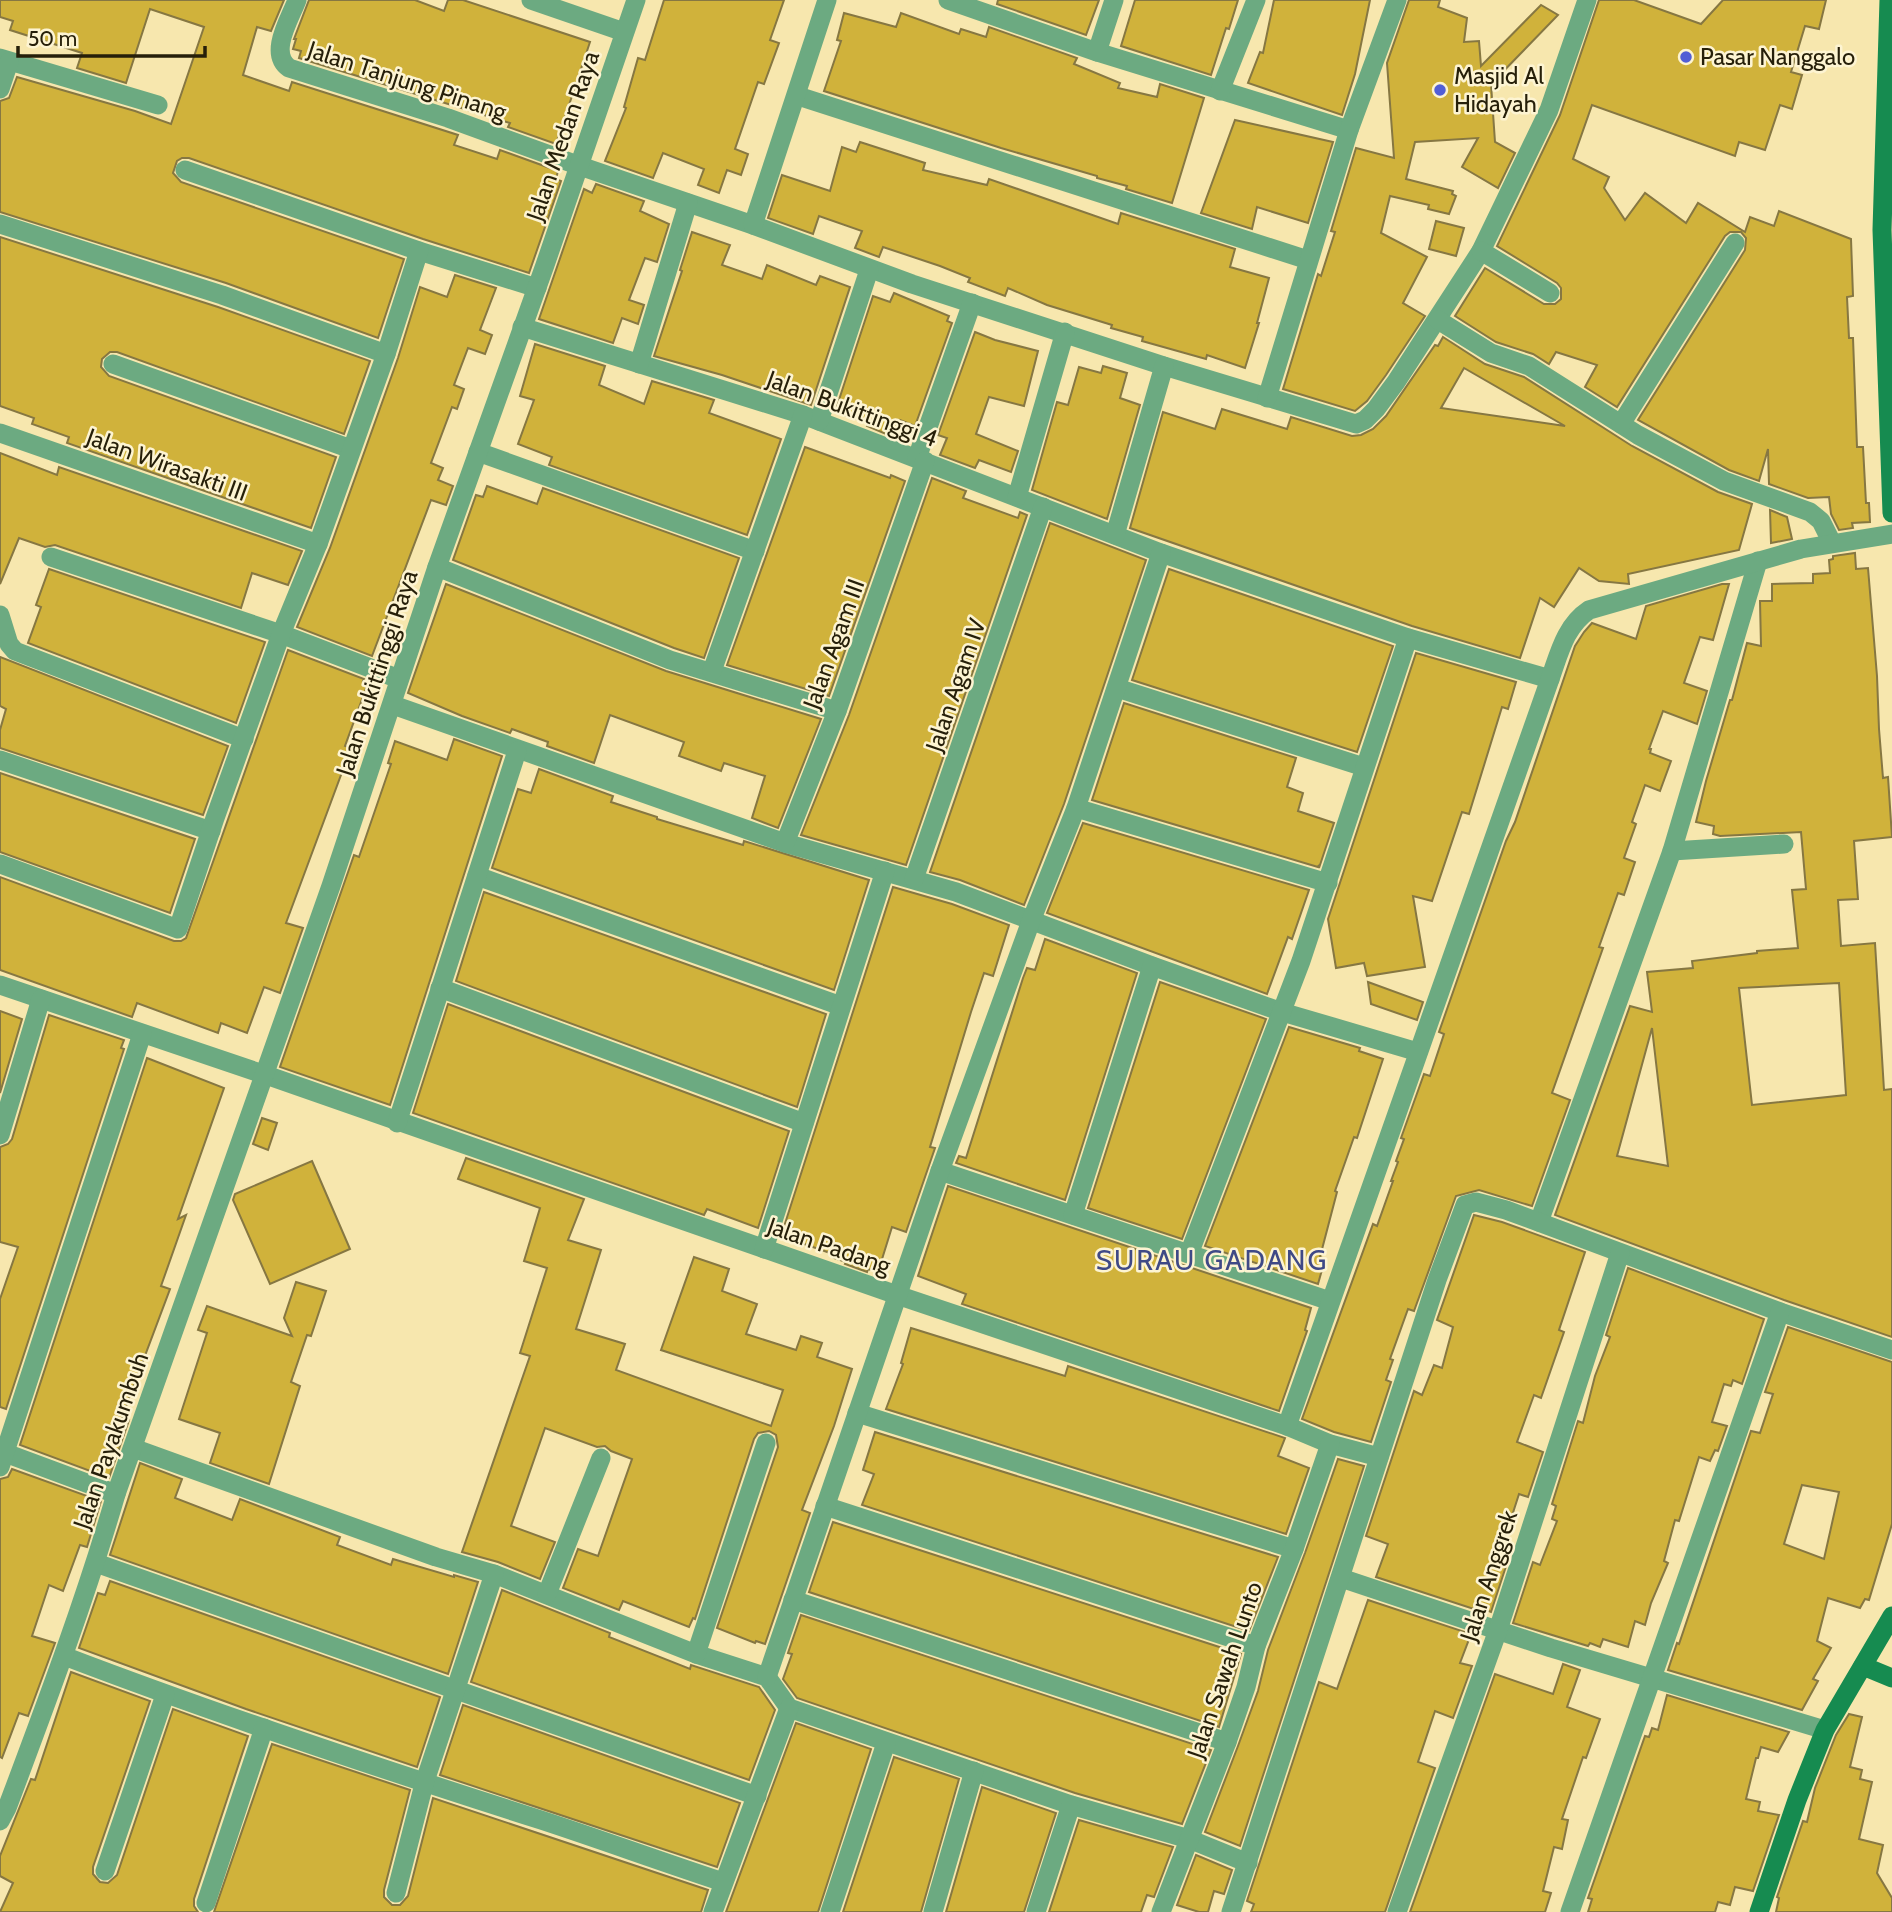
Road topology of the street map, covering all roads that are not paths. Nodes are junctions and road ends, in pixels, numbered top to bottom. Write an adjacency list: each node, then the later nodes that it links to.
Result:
1 (297, 0): 19 (street, Jalan Tanjung Pinang)
2 (531, 0): 11 (street)
3 (636, 0): 11 (street, Jalan Medan Raya)
4 (827, 0): 16 (street)
5 (1114, 0): 12 (street)
6 (1256, 0): 15 (street)
7 (1397, 0): 18 (street)
8 (1587, 0): 26 (street)
9 (1889, 0): 48 (main road)
10 (961, 2): 12 (street)
11 (624, 32): 19 (street, Jalan Medan Raya)
12 (1097, 52): 15 (street)
13 (5, 60): 14 (street); 17 (street)
14 (0, 89)
15 (1220, 91): 18 (street)
16 (798, 96): 23 (street); 27 (street)
17 (158, 105)
18 (1349, 130): 27 (street)
19 (580, 166): 21 (street, Jalan Tanjung Pinang); 29 (street, Jalan Medan Raya)
20 (185, 170): 25 (street)
21 (688, 204): 23 (street, Jalan Tanjung Pinang); 36 (street)
22 (0, 224): 35 (street)
23 (753, 225): 28 (street, Jalan Tanjung Pinang)
24 (1735, 243): 41 (street)
25 (419, 251): 29 (street); 35 (street)
26 (1481, 251): 30 (street); 32 (street)
27 (1308, 260): 39 (street)
28 (869, 270): 31 (street, Jalan Tanjung Pinang); 40 (street)
29 (537, 288): 33 (street, Jalan Bukittinggi Raya)
30 (1550, 293)
31 (972, 303): 34 (street, Jalan Tanjung Pinang); 45 (street, Jalan Agam III)
32 (1438, 320): 39 (street, Jalan Tanjung Pinang); 41 (street)
33 (522, 327): 36 (street, Jalan Bukittinggi 4); 44 (street, Jalan Bukittinggi Raya)
34 (1065, 332): 38 (street, Jalan Tanjung Pinang); 46 (street)
35 (386, 354): 43 (street)
36 (639, 363): 40 (street, Jalan Bukittinggi 4)
37 (113, 364): 43 (street)
38 (1164, 366): 39 (street, Jalan Tanjung Pinang); 51 (street)
39 (1267, 398)
40 (811, 418): 45 (street, Jalan Bukittinggi 4); 54 (street)
41 (1620, 424): 52 (street)
42 (0, 433): 53 (street, Jalan Wirasakti III)
43 (351, 449): 53 (street)
44 (478, 453): 54 (street); 58 (street, Jalan Bukittinggi Raya)
45 (921, 460): 46 (street, Jalan Bukittinggi 4); 67 (street, Jalan Agam III)
46 (1017, 497): 47 (street, Jalan Bukittinggi 4)
47 (1043, 507): 51 (street, Jalan Bukittinggi 4); 80 (street, Jalan Agam IV)
48 (1892, 507): 49 (main road)
49 (1892, 513)
50 (1892, 534): 52 (street)
51 (1115, 535): 55 (street, Jalan Bukittinggi 4)
52 (1832, 543): 57 (street)
53 (318, 544): 60 (street)
54 (755, 551): 62 (street)
55 (1161, 553): 61 (street, Jalan Bukittinggi 4); 65 (street)
56 (51, 557): 60 (street)
57 (1758, 561): 64 (street); 76 (street)
58 (437, 567): 62 (street); 63 (street, Jalan Bukittinggi Raya)
59 (0, 615): 68 (street)
60 (281, 634): 63 (street); 68 (street)
61 (1408, 638): 64 (street, Jalan Bukittinggi 4); 71 (street)
62 (712, 671): 67 (street)
63 (399, 679): 66 (street, Jalan Bukittinggi Raya)
64 (1550, 679): 90 (street)
65 (1117, 688): 71 (street); 72 (street)
66 (393, 705): 69 (street); 91 (street, Jalan Bukittinggi Raya)
67 (837, 711): 74 (street, Jalan Agam III)
68 (244, 738): 73 (street)
69 (517, 751): 74 (street); 79 (street)
70 (0, 760): 73 (street)
71 (1364, 767): 81 (street)
72 (1076, 808): 81 (street); 82 (street)
73 (211, 831): 77 (street)
74 (785, 843): 78 (street)
75 (1784, 844): 76 (street)
76 (1672, 851): 97 (street)
77 (0, 864)
78 (884, 871): 80 (street); 87 (street)
79 (477, 876): 85 (street); 87 (street)
80 (914, 879): 82 (street)
81 (1328, 883): 88 (street)
82 (1031, 921): 83 (street); 95 (street)
83 (1152, 966): 88 (street); 96 (street)
84 (0, 985): 86 (street, Jalan Padang)
85 (440, 988): 92 (street); 93 (street)
86 (41, 999): 89 (street, Jalan Padang); 94 (street)
87 (841, 1006): 93 (street)
88 (1282, 1012): 90 (street); 100 (street)
89 (142, 1034): 91 (street, Jalan Padang); 110 (street)
90 (1418, 1052): 102 (street)
91 (266, 1075): 92 (street, Jalan Padang); 109 (street, Jalan Payakumbuh)
92 (397, 1123): 98 (street, Jalan Padang)
93 (804, 1123): 98 (street)
94 (0, 1135)
95 (940, 1171): 96 (street); 101 (street)
96 (1073, 1215): 100 (street)
97 (1539, 1223): 99 (street); 111 (street)
98 (764, 1249): 101 (street, Jalan Padang)
99 (1620, 1253): 103 (street); 122 (street, Jalan Anggrek)
100 (1189, 1254): 102 (street)
101 (897, 1295): 105 (street); 106 (street, Jalan Padang)
102 (1330, 1301): 106 (street)
103 (1780, 1312): 104 (street); 129 (street)
104 (1892, 1350)
105 (857, 1413): 114 (street); 115 (street)
106 (1287, 1426): 108 (street, Jalan Padang)
107 (766, 1443): 124 (street)
108 (1331, 1444): 111 (street, Jalan Padang); 115 (street, Jalan Sawah Lunto)
109 (134, 1448): 113 (street, Jalan Payakumbuh); 117 (street)
110 (2, 1457): 113 (street)
111 (1379, 1457): 118 (street)
112 (601, 1458): 119 (street)
113 (116, 1494): 116 (street, Jalan Payakumbuh)
114 (825, 1506): 120 (street); 123 (street)
115 (1294, 1549): 123 (street, Jalan Sawah Lunto)
116 (96, 1563): 125 (street, Jalan Payakumbuh); 130 (street)
117 (494, 1574): 119 (street); 130 (street)
118 (1341, 1578): 122 (street); 143 (street)
119 (547, 1594): 124 (street)
120 (793, 1600): 127 (street); 135 (street)
121 (1892, 1616): 126 (main road)
122 (1497, 1630): 129 (street); 154 (street, Jalan Anggrek)
123 (1256, 1646): 135 (street, Jalan Sawah Lunto)
124 (696, 1654): 127 (street)
125 (64, 1656): 131 (street); 141 (street, Jalan Payakumbuh)
126 (1863, 1666): 128 (main road); 134 (main road)
127 (767, 1677): 132 (street)
128 (1892, 1678)
129 (1651, 1680): 134 (street); 155 (street)
130 (454, 1690): 138 (street); 139 (street)
131 (165, 1695): 133 (street); 144 (street)
132 (789, 1708): 136 (street); 139 (street)
133 (264, 1728): 138 (street); 147 (street)
134 (1825, 1730): 156 (main road)
135 (1227, 1742): 142 (street, Jalan Sawah Lunto)
136 (886, 1743): 137 (street); 149 (street)
137 (974, 1771): 140 (street); 150 (street)
138 (424, 1784): 145 (street); 146 (street)
139 (757, 1797): 145 (street)
140 (1071, 1805): 142 (street); 151 (street)
141 (0, 1821)
142 (1189, 1839): 143 (street); 152 (street, Jalan Sawah Lunto)
143 (1248, 1863): 153 (street)
144 (104, 1871)
145 (723, 1882): 148 (street)
146 (396, 1894)
147 (206, 1903)
148 (713, 1912)
149 (830, 1912)
150 (933, 1912)
151 (1036, 1912)
152 (1161, 1912)
153 (1231, 1912)
154 (1397, 1912)
155 (1570, 1912)
156 (1759, 1912)

